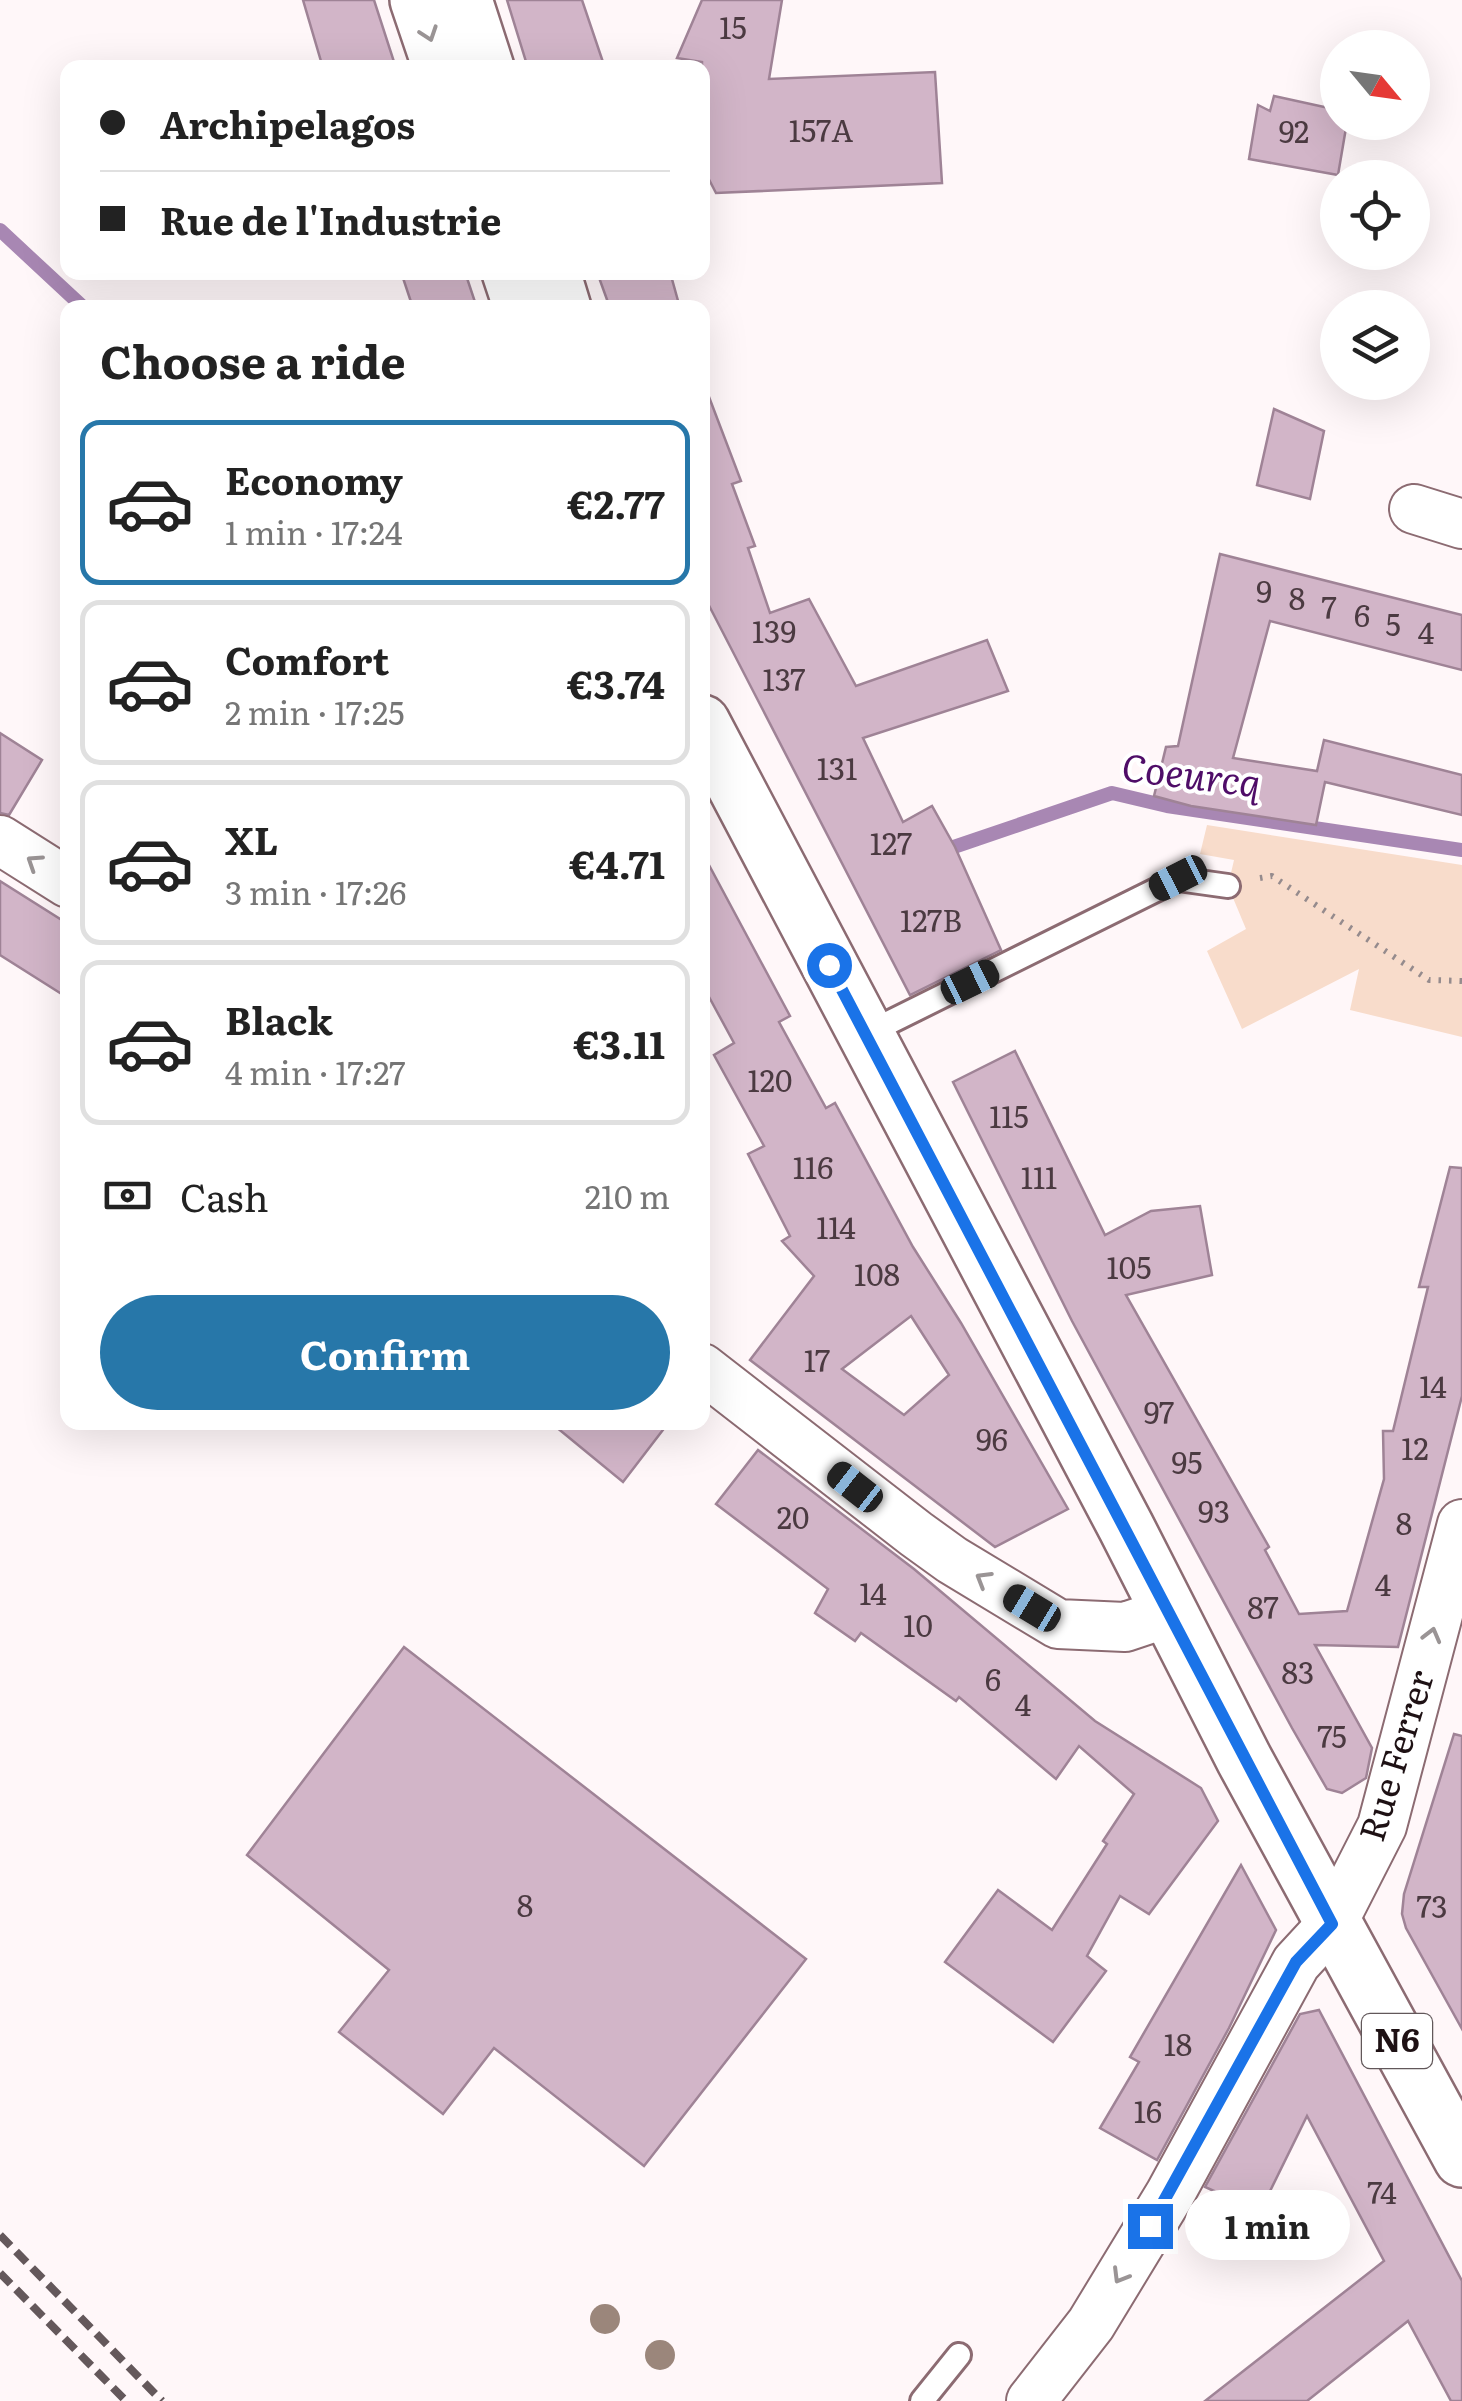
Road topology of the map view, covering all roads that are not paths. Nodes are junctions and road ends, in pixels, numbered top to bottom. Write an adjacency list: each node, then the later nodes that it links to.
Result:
1 (418, 0): 3 (main road, one-way to 3)
2 (464, 0): 4 (main road)
3 (437, 60)
4 (483, 60)
5 (1414, 510): 6 (street)
6 (1462, 524)
7 (710, 738): 11 (main road, N6)
8 (0, 840): 9 (street, one-way to 8)
9 (60, 878)
10 (1228, 886): 11 (lane)
11 (866, 1034): 14 (main road, N6)
12 (710, 1374): 14 (street, one-way to 12)
13 (1462, 1524): 15 (street, Rue Ferrer, one-way to 13)
14 (1170, 1612): 15 (main road, N6)
15 (1332, 1924): 16 (main road, N6); 19 (street, Rue Ferrer, one-way to 19)
16 (1462, 2159)
17 (959, 2354): 18 (lane)
18 (922, 2401)
19 (1030, 2401)

